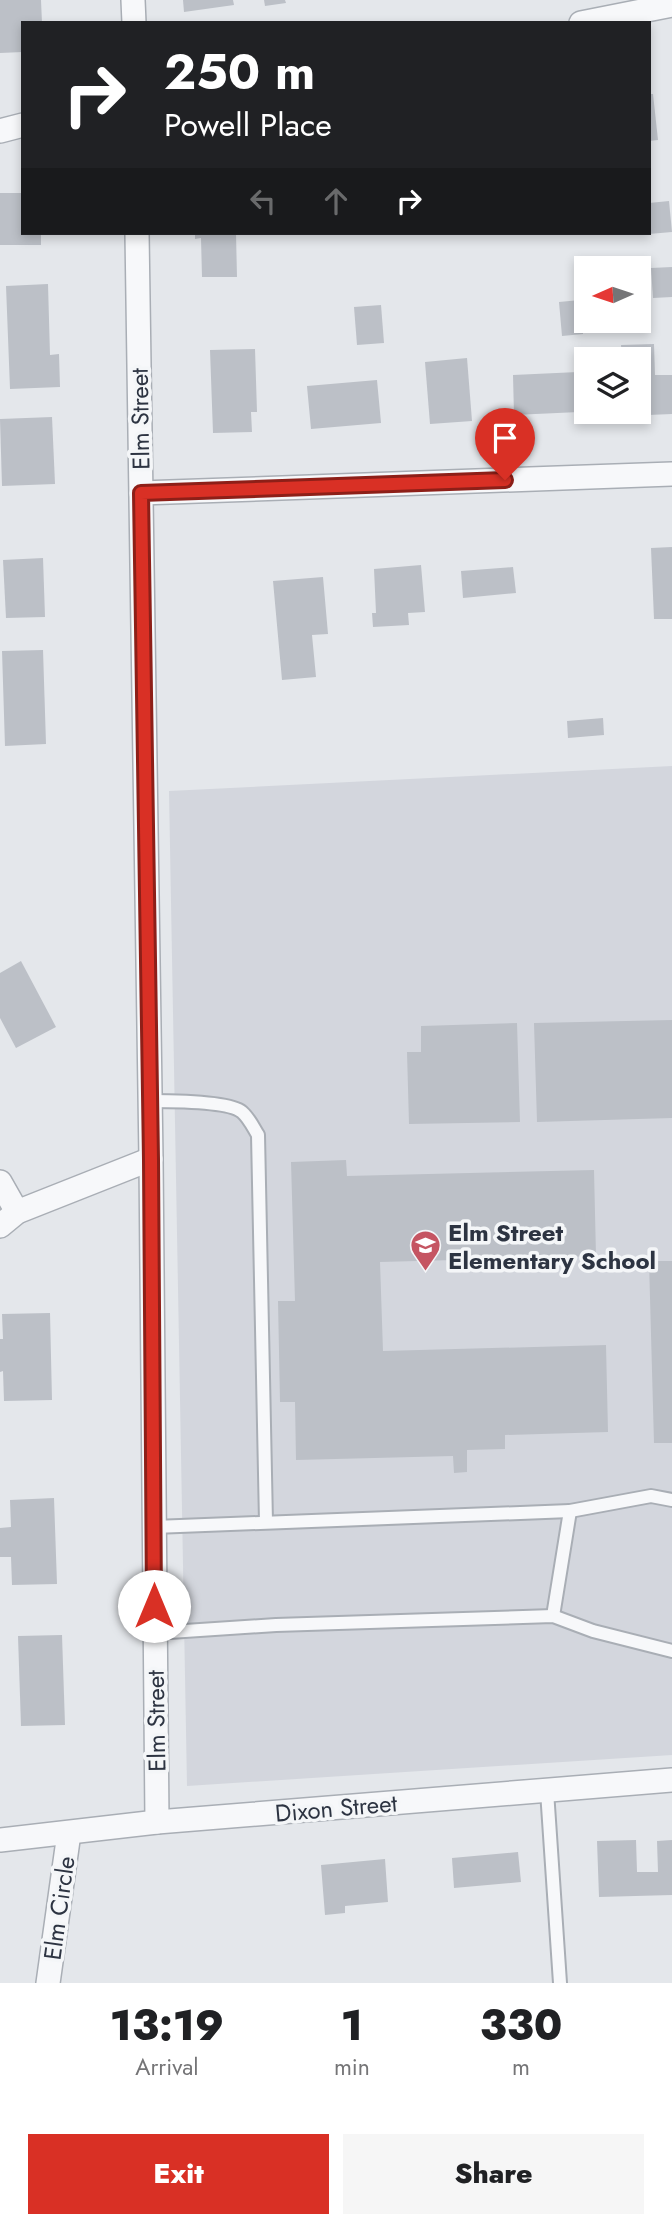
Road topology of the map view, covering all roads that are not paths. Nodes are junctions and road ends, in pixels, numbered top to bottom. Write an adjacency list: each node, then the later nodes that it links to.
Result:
1 (134, 0): 3 (street)
2 (672, 5): 4 (street)
3 (134, 21)
4 (591, 21)
5 (21, 126): 6 (street)
6 (0, 131)
7 (137, 235): 9 (street, Elm Street)
8 (672, 474): 9 (street)
9 (141, 493): 10 (street, Elm Street)
10 (150, 1101): 11 (street, Elm Street); 16 (lane)
11 (151, 1160): 13 (street); 17 (street, Elm Street)
12 (0, 1182): 13 (street)
13 (8, 1219)
14 (672, 1500): 15 (lane)
15 (570, 1511): 16 (lane); 18 (lane)
16 (265, 1522): 17 (lane)
17 (154, 1527): 19 (street, Elm Street)
18 (553, 1616): 19 (lane); 20 (lane)
19 (155, 1633): 23 (street, Elm Street)
20 (672, 1651)
21 (672, 1780): 22 (street, Dixon Street)
22 (547, 1791): 23 (street, Dixon Street); 27 (lane)
23 (157, 1822): 24 (street, Dixon Street)
24 (69, 1833): 25 (street, Dixon Street); 26 (street, Elm Circle)
25 (0, 1840)
26 (48, 1983)
27 (560, 1983)

